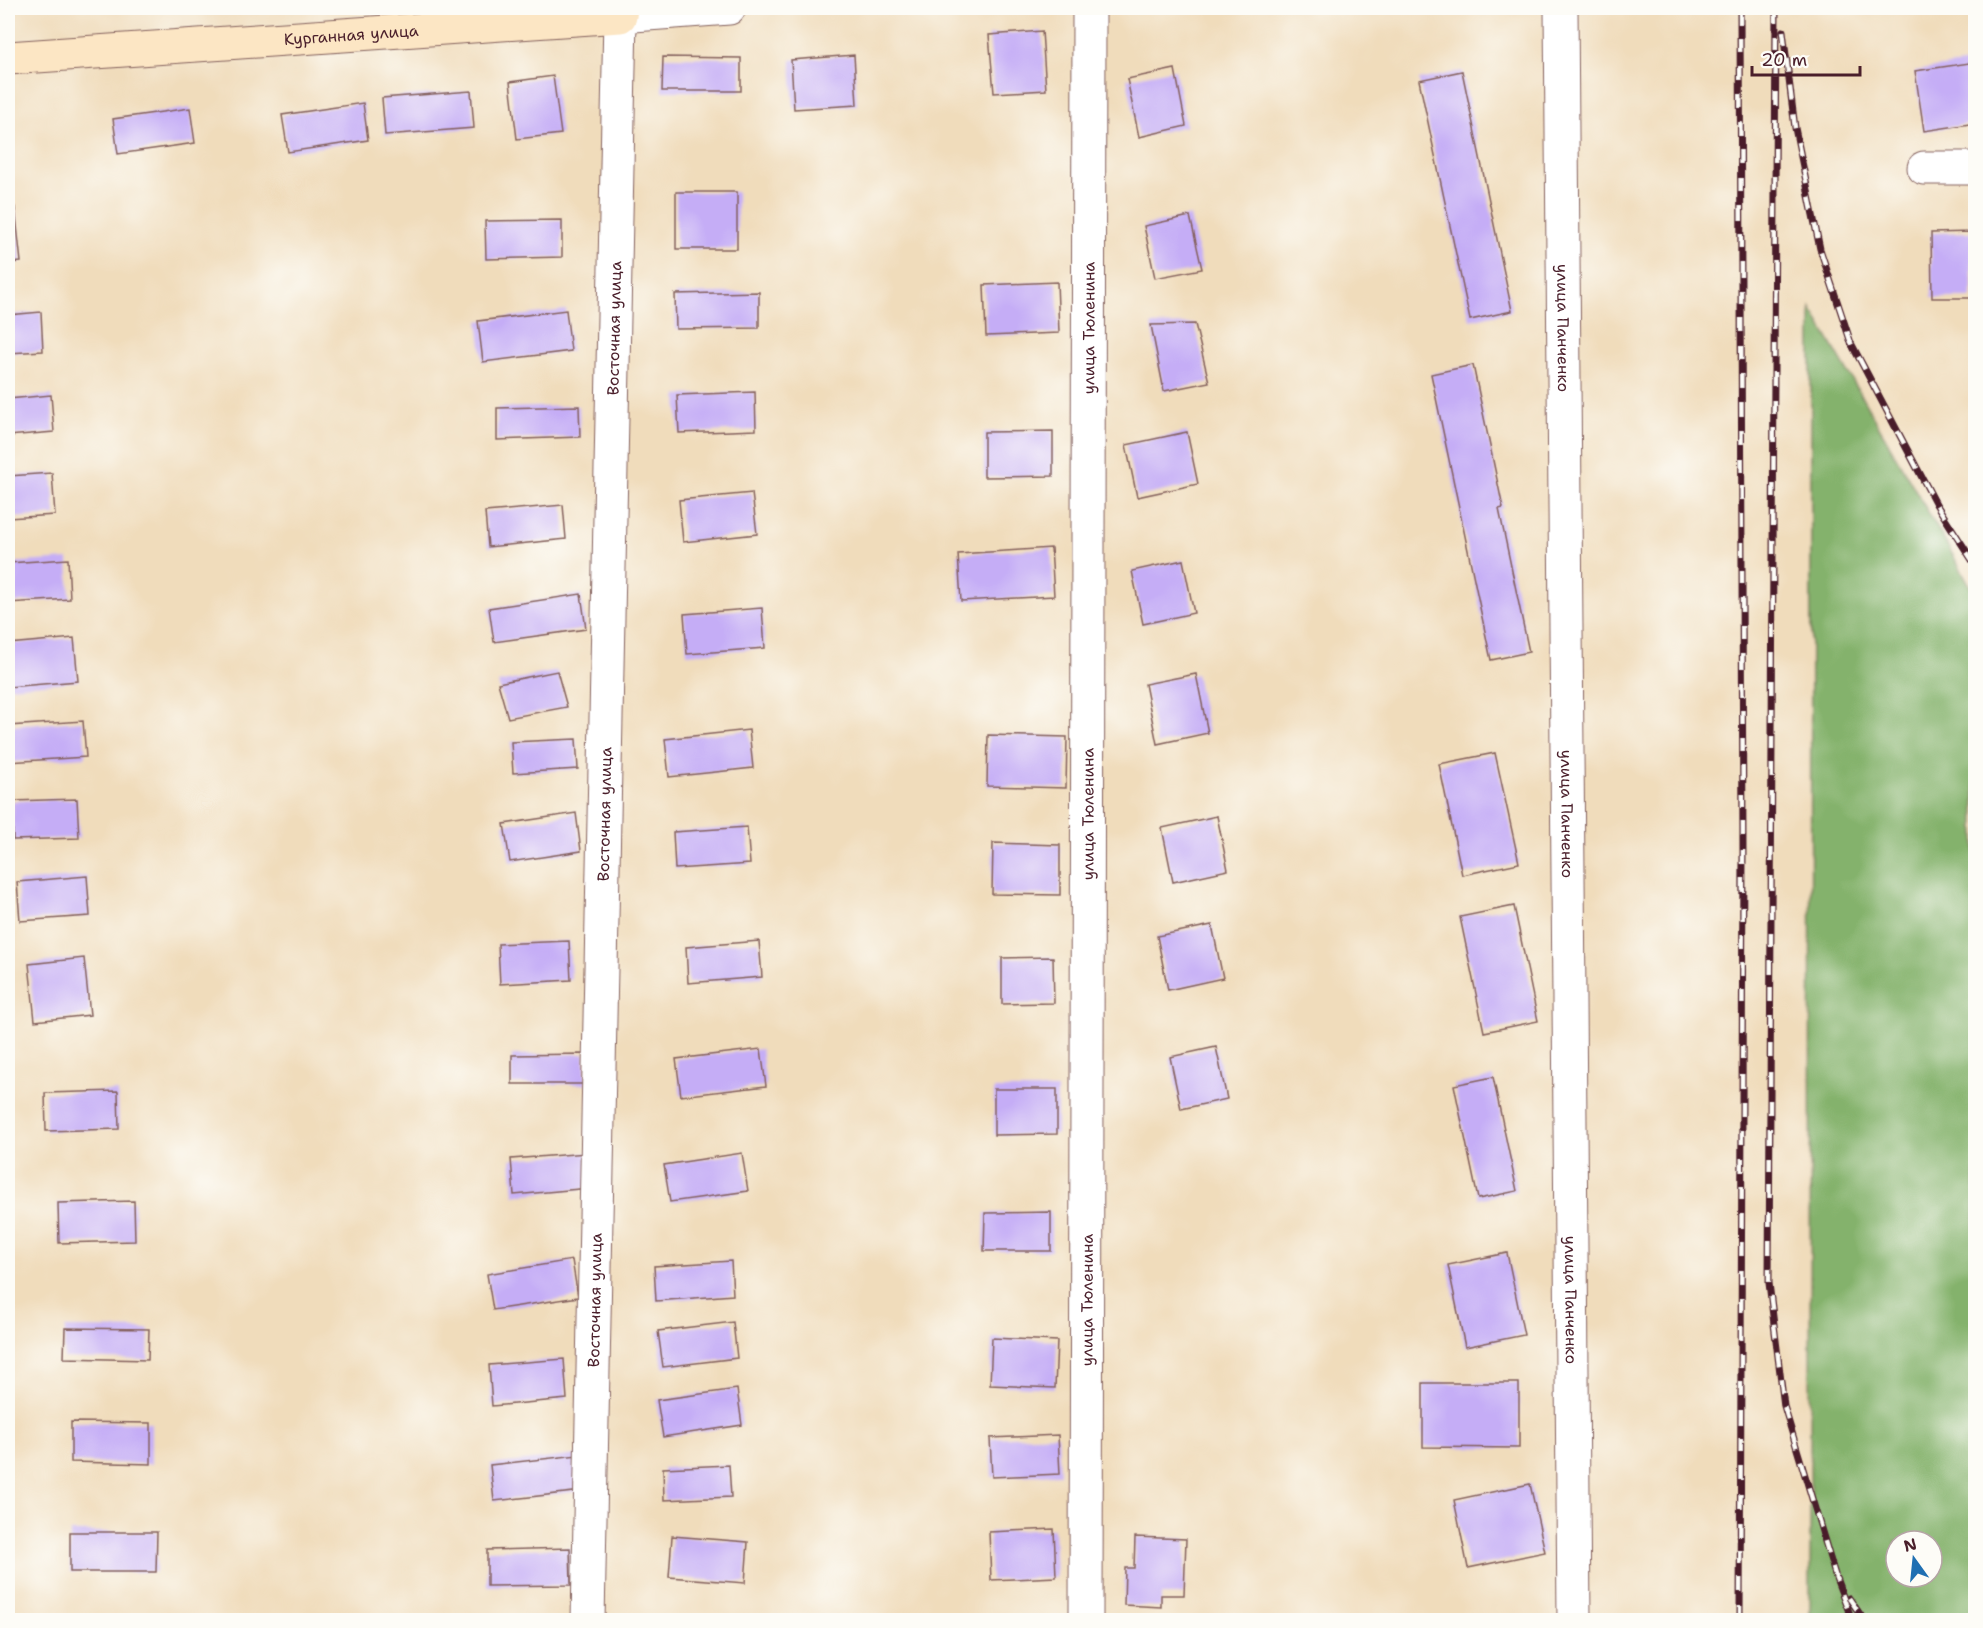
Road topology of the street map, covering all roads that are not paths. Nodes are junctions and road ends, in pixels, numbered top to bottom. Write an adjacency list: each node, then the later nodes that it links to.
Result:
1 (729, 8): 4 (street, Курганная улица)
2 (1089, 8): 9 (street, улица Тюленина)
3 (1561, 8): 10 (street, улица Панченко)
4 (620, 12): 5 (street, Курганная улица); 8 (street, Восточная улица)
5 (8, 58)
6 (1924, 168): 7 (street)
7 (1976, 168)
8 (588, 1620)
9 (1086, 1620)
10 (1574, 1620)

